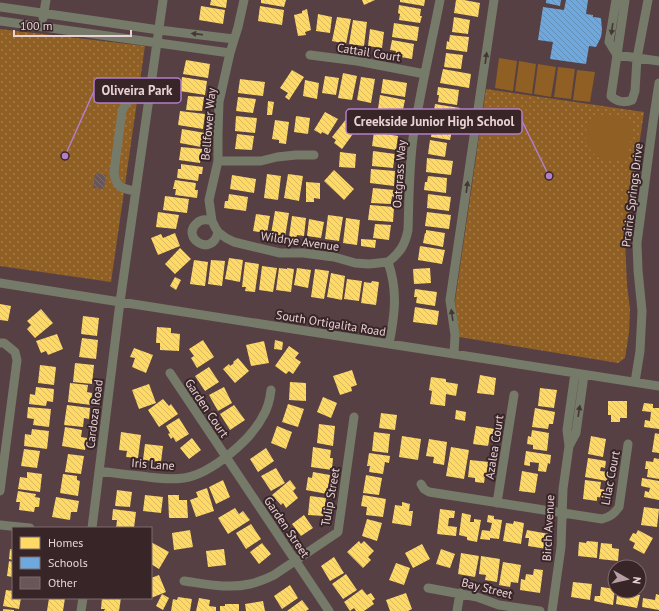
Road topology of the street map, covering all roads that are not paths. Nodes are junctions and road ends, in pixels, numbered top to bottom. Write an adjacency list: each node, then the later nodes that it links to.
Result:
1 (46, 0): 10 (street)
2 (163, 0): 13 (street, Cardoza Road)
3 (244, 0): 14 (street, Bellfower Way)
4 (440, 0): 21 (street, Oatgrass Way)
5 (494, 0): 34 (street, one-way to 5)
6 (616, 0): 18 (street, one-way to 18)
7 (625, 0): 18 (street)
8 (648, 0): 19 (street)
9 (0, 7): 10 (street)
10 (44, 13): 12 (street); 13 (street)
11 (0, 21): 12 (street)
12 (41, 27): 15 (street)
13 (159, 30): 14 (street, one-way to 13); 15 (street, Cardoza Road)
14 (234, 39): 16 (street, Bellfower Way)
15 (157, 43): 16 (street); 23 (street, Cardoza Road)
16 (230, 53): 26 (street, Bellfower Way)
17 (310, 55): 21 (street, Cattail Court)
18 (617, 55): 19 (street); 19 (street)
19 (638, 58): 20 (street)
20 (659, 61)
21 (425, 74): 29 (street, Oatgrass Way)
22 (659, 83): 24 (street, Prairie Springs Drive)
23 (149, 100): 27 (street, Cardoza Road); 27 (street)
24 (656, 123): 37 (street, Prairie Springs Drive)
25 (314, 155): 26 (street)
26 (218, 161): 28 (street, Bellfower Way)
27 (136, 191): 31 (street, Cardoza Road)
28 (215, 226): 29 (street, Wildrye Avenue)
29 (388, 262): 33 (street)
30 (0, 283): 31 (street, South Ortigalita Road)
31 (120, 302): 33 (street, South Ortigalita Road); 44 (street, Cardoza Road)
32 (0, 343): 46 (street)
33 (389, 344): 34 (street, South Ortigalita Road)
34 (454, 354): 36 (street, South Ortigalita Road)
35 (170, 373): 43 (street, Garden Court)
36 (580, 374): 37 (street, South Ortigalita Road); 48 (street, Birch Avenue)
37 (635, 382): 38 (street, South Ortigalita Road)
38 (659, 386)
39 (271, 390): 43 (street, Iris Lane)
40 (514, 395): 47 (street, Azalea Court)
41 (354, 417): 52 (street, Tulip Street)
42 (628, 444): 48 (street, Lilac Court)
43 (225, 456): 44 (street, Iris Lane); 52 (street, Garden Street)
44 (99, 471): 51 (street, Cardoza Road)
45 (421, 484): 47 (street)
46 (0, 490)
47 (497, 503): 48 (street)
48 (562, 513): 61 (street, Birch Avenue)
49 (0, 524): 50 (street)
50 (22, 527)
51 (92, 527)
52 (295, 561): 53 (street, Tulip Street); 58 (street, Garden Street)
53 (184, 581)
54 (428, 588): 55 (street, Bay Street)
55 (460, 593): 59 (street); 60 (street, Bay Street)
56 (83, 599): 57 (street)
57 (81, 611)
58 (328, 611)
59 (457, 611)
60 (540, 611)
61 (552, 611)

